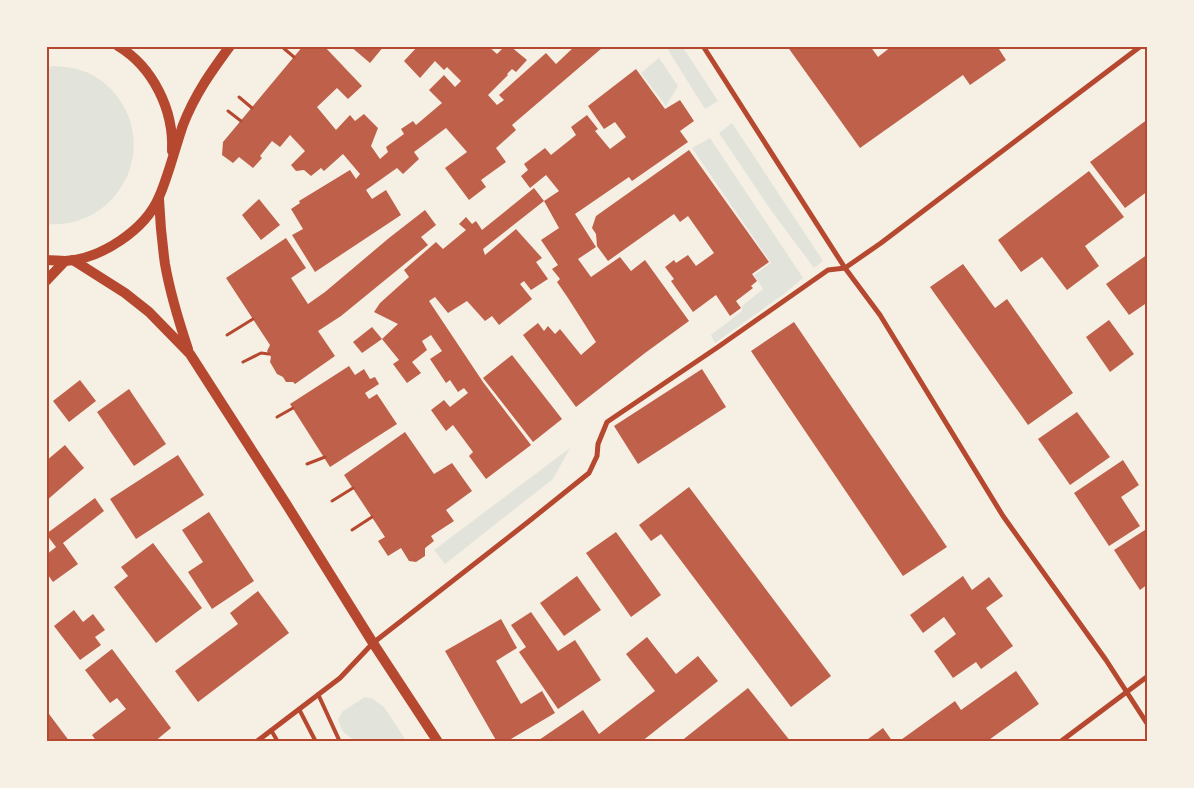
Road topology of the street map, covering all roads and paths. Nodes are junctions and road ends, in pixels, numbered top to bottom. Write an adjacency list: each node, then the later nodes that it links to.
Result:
1 (118, 46): 11 (main road)
2 (230, 46): 11 (main road)
3 (281, 46): 6 (path)
4 (703, 46): 15 (street)
5 (1141, 46): 15 (street)
6 (294, 57)
7 (239, 97): 8 (path)
8 (252, 108)
9 (228, 111): 10 (path)
10 (240, 121)
11 (171, 164): 12 (main road)
12 (159, 199): 14 (main road); 19 (main road)
13 (46, 260): 14 (main road)
14 (69, 260): 16 (main road); 19 (main road)
15 (845, 268): 30 (street); 32 (street)
16 (46, 281)
17 (253, 319): 18 (path)
18 (227, 335)
19 (190, 354): 30 (main road)
20 (269, 354): 21 (path)
21 (243, 362)
22 (293, 408): 23 (path)
23 (277, 417)
24 (324, 458): 25 (path)
25 (307, 464)
26 (353, 488): 27 (path)
27 (332, 501)
28 (372, 517): 29 (path)
29 (352, 530)
30 (373, 643): 33 (street); 41 (main road)
31 (1148, 676): 32 (street)
32 (1127, 692): 35 (street); 42 (street)
33 (318, 694): 34 (street); 40 (lane)
34 (298, 709): 36 (street); 39 (lane)
35 (1148, 725)
36 (271, 730): 37 (street); 38 (lane)
37 (256, 742)
38 (278, 742)
39 (316, 742)
40 (340, 742)
41 (438, 742)
42 (1060, 742)

